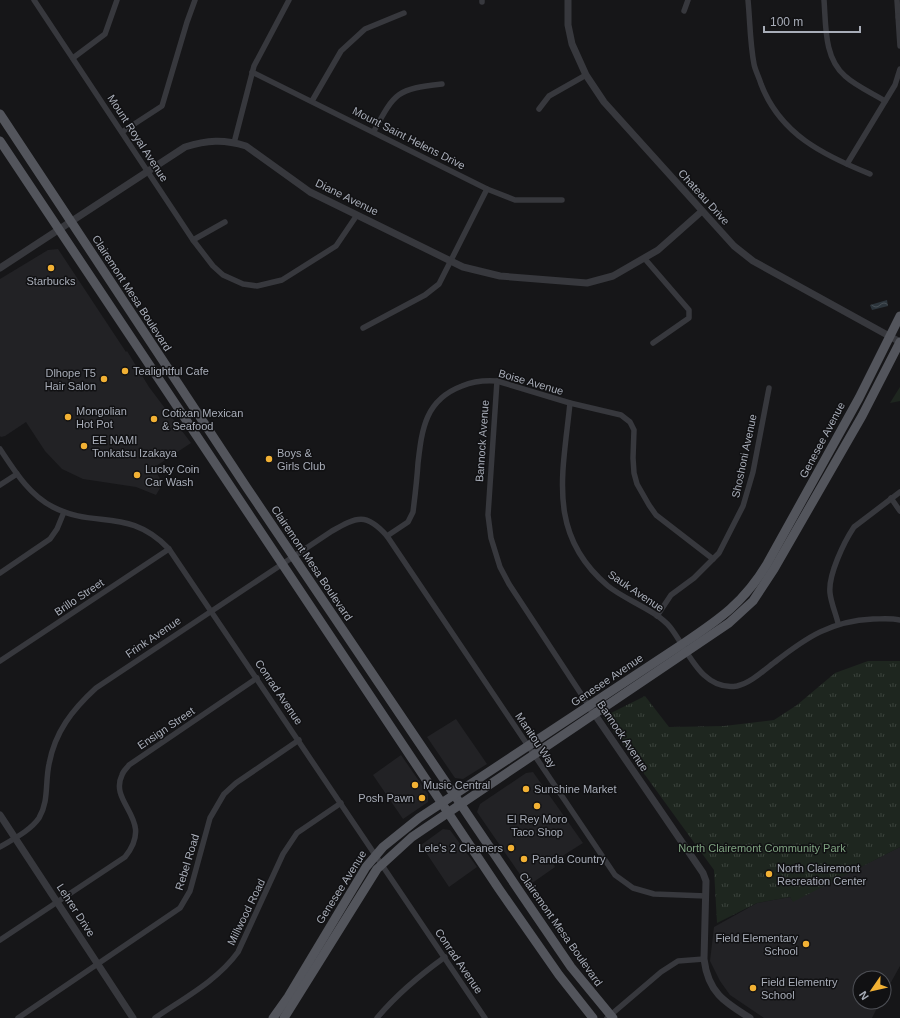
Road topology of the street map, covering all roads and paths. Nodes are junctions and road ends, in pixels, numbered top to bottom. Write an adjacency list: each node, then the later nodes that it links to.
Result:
1 (34, 0): 14 (street, Mount Royal Avenue)
2 (117, 0): 14 (street)
3 (195, 0): 23 (street)
4 (289, 0): 16 (street)
5 (568, 0): 17 (street, Chateau Drive)
6 (688, 0): 10 (street)
7 (748, 0): 27 (street)
8 (824, 0): 20 (street)
9 (897, 0): 12 (street)
10 (684, 11)
11 (404, 13): 19 (street)
12 (899, 17): 13 (street)
13 (900, 46)
14 (73, 58): 23 (street, Mount Royal Avenue)
15 (900, 69): 20 (street)
16 (252, 72): 19 (street, Mount Saint Helens Drive); 26 (street)
17 (586, 75): 21 (street); 32 (street, Chateau Drive)
18 (442, 84): 24 (street)
19 (312, 101): 24 (street, Mount Saint Helens Drive)
20 (885, 101): 27 (street)
21 (539, 109)
22 (0, 114): 34 (main road, Clairemont Mesa Boulevard)
23 (122, 132): 28 (street, Mount Royal Avenue)
24 (374, 132): 30 (street, Mount Saint Helens Drive)
25 (0, 141): 36 (main road)
26 (234, 143): 28 (street, Diane Avenue); 33 (street, Diane Avenue)
27 (847, 164): 29 (street)
28 (148, 172): 34 (street, Diane Avenue); 37 (street, Mount Royal Avenue)
29 (870, 174)
30 (487, 189): 31 (street, Mount Saint Helens Drive); 39 (street)
31 (562, 200)
32 (702, 211): 38 (street, Diane Avenue); 43 (street, Chateau Drive)
33 (357, 215): 37 (street, Mount Royal Avenue); 39 (street, Diane Avenue)
34 (71, 221): 36 (street, Diane Avenue); 58 (main road, Clairemont Mesa Boulevard)
35 (225, 222): 37 (street)
36 (58, 230): 40 (street, Diane Avenue); 60 (main road)
37 (193, 240)
38 (645, 259): 39 (street, Diane Avenue); 45 (street)
39 (451, 260): 42 (street)
40 (0, 268)
41 (900, 316): 43 (main road, Genesee Avenue)
42 (362, 328)
43 (889, 335): 44 (street, Chateau Drive); 66 (main road, Genesee Avenue)
44 (900, 342): 67 (main road, Genesee Avenue)
45 (653, 343)
46 (497, 381): 48 (street, Boise Avenue); 56 (street, Boise Avenue); 70 (street, Bannock Avenue)
47 (769, 388): 59 (street, Shoshoni Avenue)
48 (570, 403): 59 (street, Boise Avenue); 63 (street, Sauk Avenue)
49 (0, 449): 50 (street, Conrad Avenue)
50 (17, 474): 51 (street); 55 (street, Conrad Avenue)
51 (0, 485)
52 (900, 492): 53 (street)
53 (891, 498): 54 (street); 65 (street)
54 (900, 511)
55 (64, 512): 57 (street, Conrad Avenue); 61 (street)
56 (387, 536): 58 (street, Frink Avenue); 73 (street, Manitou Way)
57 (169, 549): 62 (street, Conrad Avenue); 68 (street, Brillo Street)
58 (293, 556): 60 (street, Frink Avenue); 75 (main road, Clairemont Mesa Boulevard)
59 (713, 559): 63 (street, Shoshoni Avenue)
60 (282, 563): 62 (street, Frink Avenue); 77 (main road)
61 (0, 573)
62 (212, 610): 69 (street, Conrad Avenue); 81 (street, Frink Avenue)
63 (657, 616): 66 (street, Sauk Avenue)
64 (900, 620): 65 (street, Sauk Avenue)
65 (838, 624): 67 (street, Sauk Avenue)
66 (681, 645): 67 (street, Sauk Avenue); 70 (main road, Genesee Avenue)
67 (686, 653): 71 (main road, Genesee Avenue)
68 (0, 661)
69 (257, 678): 72 (street, Conrad Avenue); 86 (street, Ensign Street)
70 (590, 706): 71 (street, Bannock Avenue); 73 (main road, Genesee Avenue)
71 (595, 714): 74 (main road, Genesee Avenue); 85 (street, Bannock Avenue)
72 (299, 740): 76 (street, Conrad Avenue); 90 (street, Rebel Road)
73 (529, 747): 74 (street, Manitou Way); 75 (main road, Genesee Avenue)
74 (535, 756): 78 (main road, Genesee Avenue); 85 (street, Manitou Way)
75 (455, 795): 77 (main road, Genesee Avenue); 78 (main road, Clairemont Mesa Boulevard)
76 (341, 803): 83 (street, Conrad Avenue); 94 (street, Millwood Road)
77 (442, 803): 79 (main road); 83 (main road, Genesee Avenue)
78 (461, 805): 79 (main road, Genesee Avenue); 91 (main road, Clairemont Mesa Boulevard)
79 (449, 813): 84 (main road, Genesee Avenue); 99 (main road)
80 (0, 815): 81 (street, Lehrer Drive)
81 (15, 838): 82 (street, Frink Avenue); 86 (street, Lehrer Drive)
82 (0, 848)
83 (375, 855): 84 (street, Conrad Avenue); 95 (main road, Genesee Avenue)
84 (381, 863): 88 (street, Conrad Avenue); 96 (main road, Genesee Avenue)
85 (706, 896): 89 (street, Bannock Avenue)
86 (57, 902): 87 (street, Ensign Street); 90 (street, Lehrer Drive)
87 (0, 940)
88 (445, 957): 97 (street); 98 (street, Conrad Avenue)
89 (704, 958): 91 (street); 100 (street, Bannock Avenue)
90 (98, 964): 92 (street, Rebel Road); 93 (street, Lehrer Drive)
91 (610, 1017)
92 (18, 1018)
93 (133, 1018)
94 (155, 1018)
95 (273, 1018)
96 (284, 1018)
97 (377, 1018)
98 (486, 1018)
99 (593, 1018)
100 (750, 1018)

